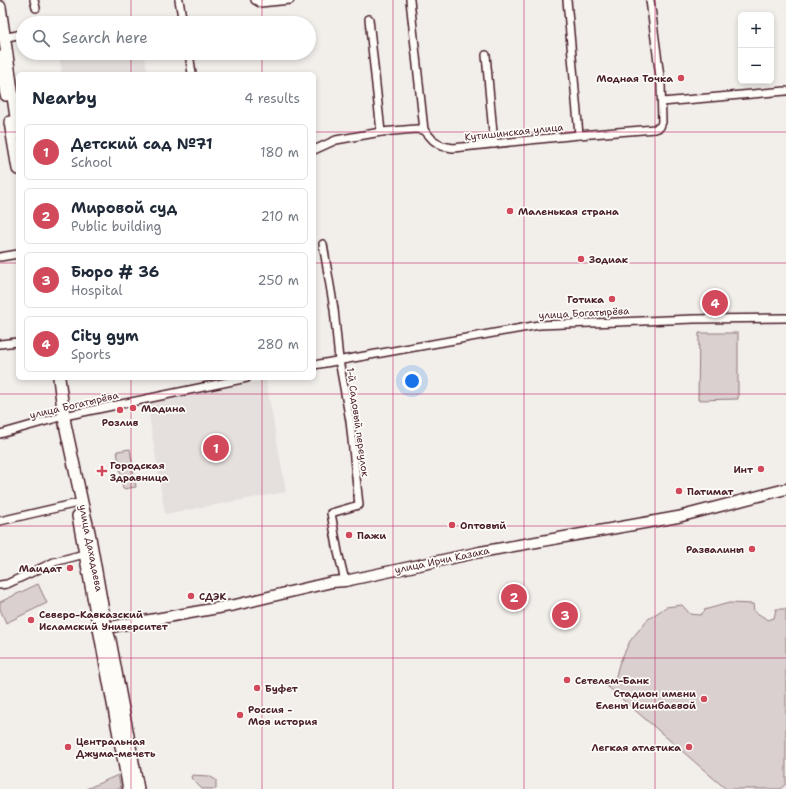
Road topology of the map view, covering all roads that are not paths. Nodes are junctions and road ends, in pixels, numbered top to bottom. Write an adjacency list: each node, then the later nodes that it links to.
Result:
1 (34, 0): 9 (street)
2 (180, 0): 10 (street)
3 (255, 0): 4 (street)
4 (290, 0)
5 (410, 0): 22 (street)
6 (567, 0): 24 (street)
7 (650, 0): 20 (street)
8 (0, 8): 13 (main road)
9 (36, 8)
10 (183, 16)
11 (369, 19): 23 (street)
12 (16, 35): 13 (street)
13 (2, 38): 18 (main road)
14 (486, 55): 25 (street)
15 (0, 56): 18 (main road)
16 (190, 60): 17 (street)
17 (192, 72)
18 (4, 76): 21 (main road); 27 (main road)
19 (786, 90): 20 (street)
20 (662, 102): 24 (street, Кутишинская улица)
21 (16, 123)
22 (424, 130): 23 (street); 25 (street, Кутишинская улица)
23 (381, 132): 26 (street)
24 (579, 135): 25 (street, Кутишинская улица)
25 (494, 144)
26 (316, 149)
27 (16, 152)
28 (323, 244): 34 (street, 1-й Садовый переулок)
29 (16, 254): 30 (street)
30 (0, 257)
31 (786, 318): 34 (street, улица Богатырёва)
32 (16, 342): 33 (street)
33 (0, 344)
34 (339, 360): 35 (street, улица Богатырёва); 46 (street, 1-й Садовый переулок)
35 (316, 365)
36 (51, 380): 40 (main road, улица Дахадаева)
37 (59, 380): 40 (main road, улица Дахадаева)
38 (226, 380): 39 (street, улица Богатырёва)
39 (216, 381): 40 (street, улица Богатырёва)
40 (60, 417): 41 (street, улица Богатырёва); 43 (main road, улица Дахадаева)
41 (0, 434)
42 (786, 489): 46 (main road, улица Ирчи Казака)
43 (78, 503): 44 (street); 45 (main road, улица Дахадаева)
44 (0, 521)
45 (89, 553): 47 (street); 48 (main road, улица Дахадаева)
46 (345, 581): 48 (main road, улица Ирчи Казака)
47 (0, 585)
48 (102, 629): 49 (main road, улица Дахадаева); 50 (main road, улица Дахадаева)
49 (129, 789)
50 (138, 789)

